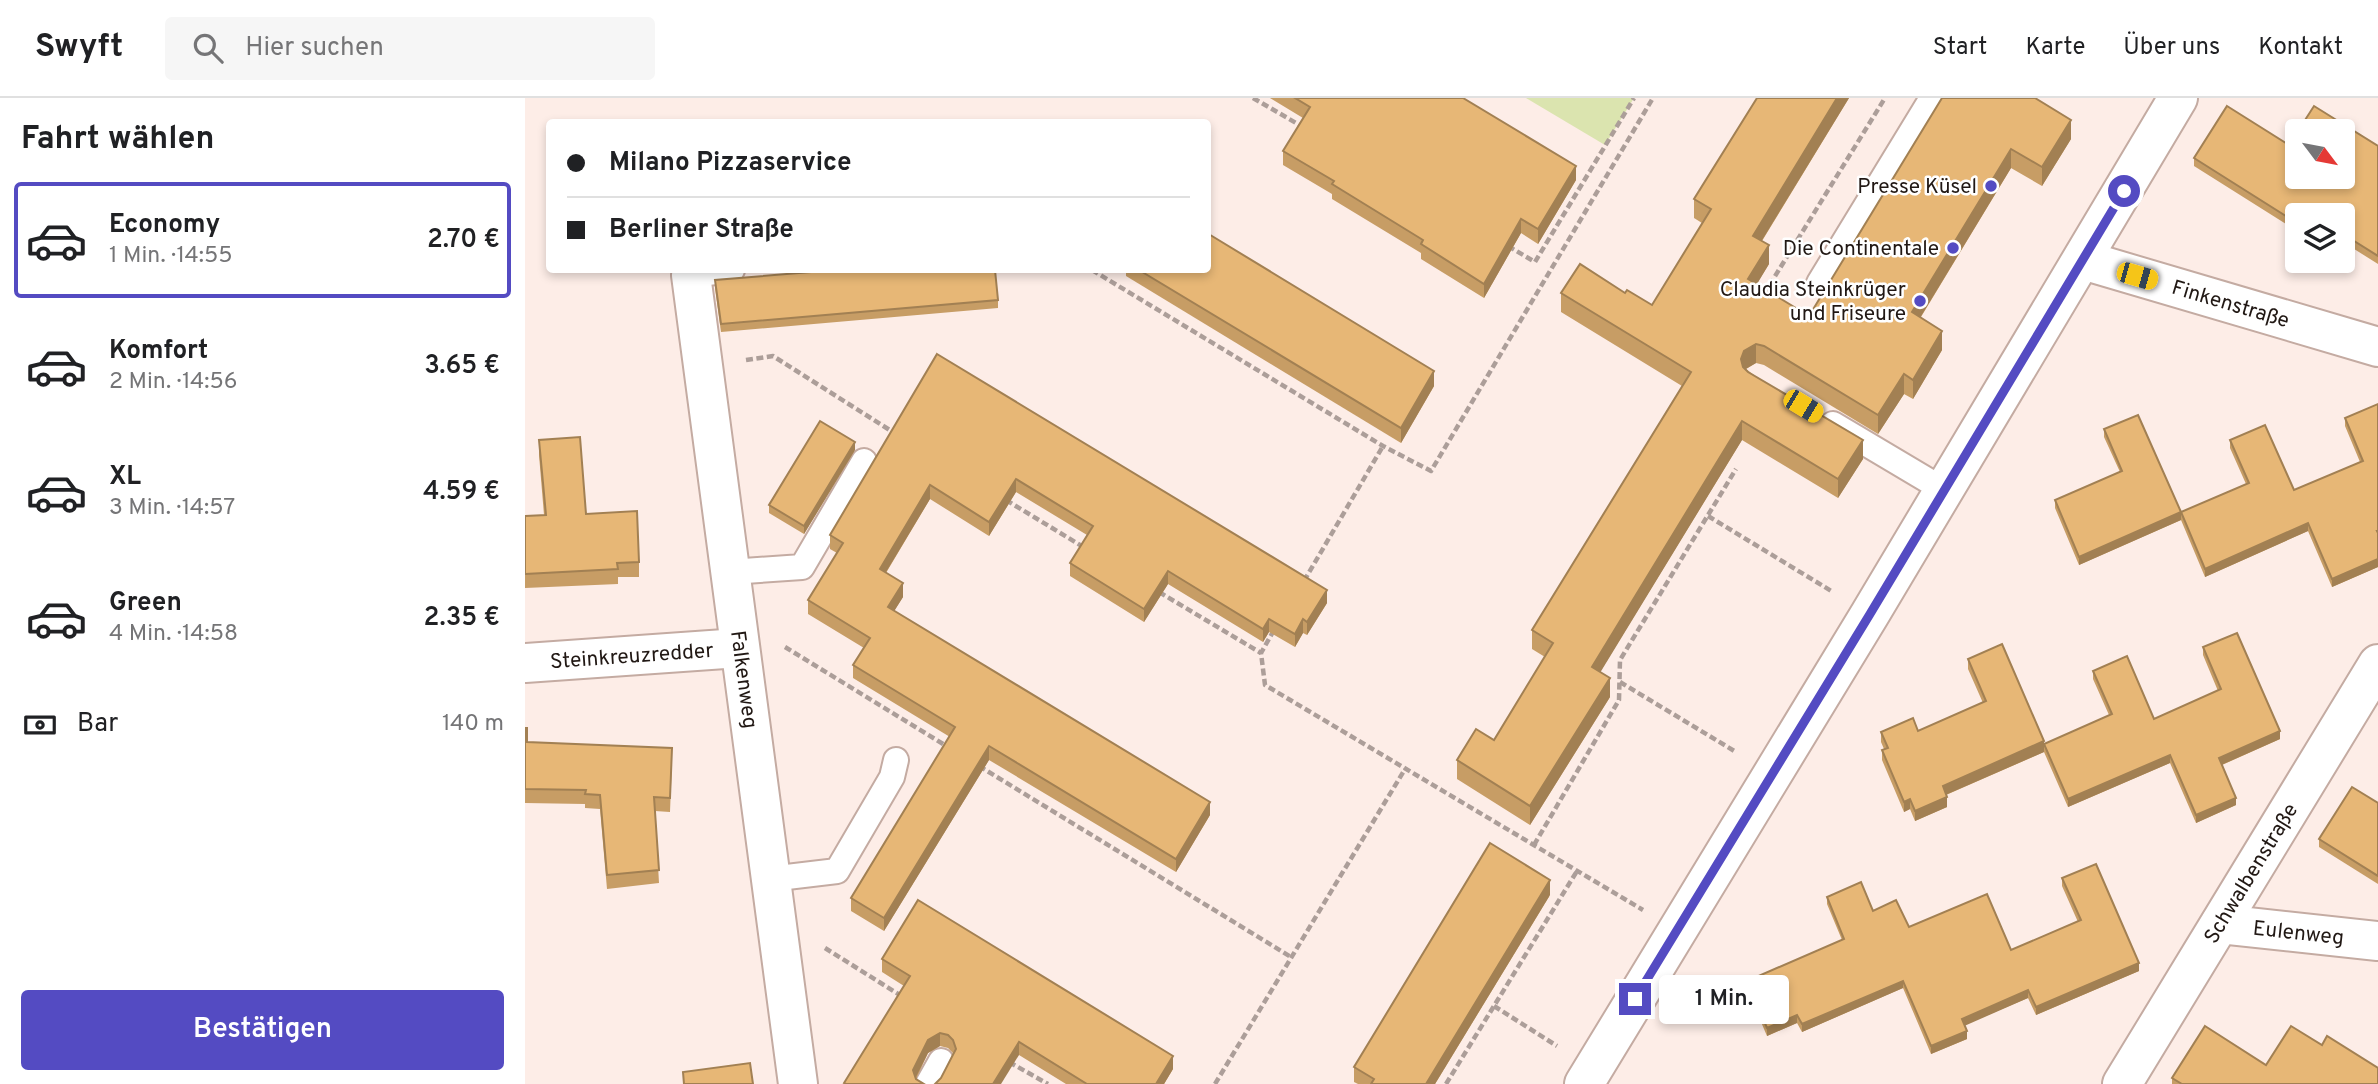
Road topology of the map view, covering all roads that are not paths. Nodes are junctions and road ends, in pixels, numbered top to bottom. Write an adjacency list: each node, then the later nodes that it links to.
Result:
1 (1932, 98): 6 (lane)
2 (2179, 98): 3 (street)
3 (2083, 260): 7 (street, Finkenstraße); 10 (street)
4 (707, 273): 5 (lane)
5 (691, 275): 11 (street, Falkenweg)
6 (1819, 283)
7 (2378, 347)
8 (1815, 413): 10 (lane)
9 (865, 461): 11 (lane)
10 (1944, 490): 22 (street)
11 (730, 572): 12 (street, Falkenweg)
12 (738, 633): 13 (street, Steinkreuzredder); 16 (street, Falkenweg)
13 (525, 663)
14 (2376, 670): 17 (street, Schwalbenstraße)
15 (896, 760): 16 (lane)
16 (769, 879): 20 (street, Falkenweg)
17 (2220, 923): 18 (street, Eulenweg); 23 (street, Schwalbenstraße)
18 (2378, 941)
19 (941, 1062): 21 (lane)
20 (797, 1084)
21 (928, 1084)
22 (1584, 1084)
23 (2122, 1084)

